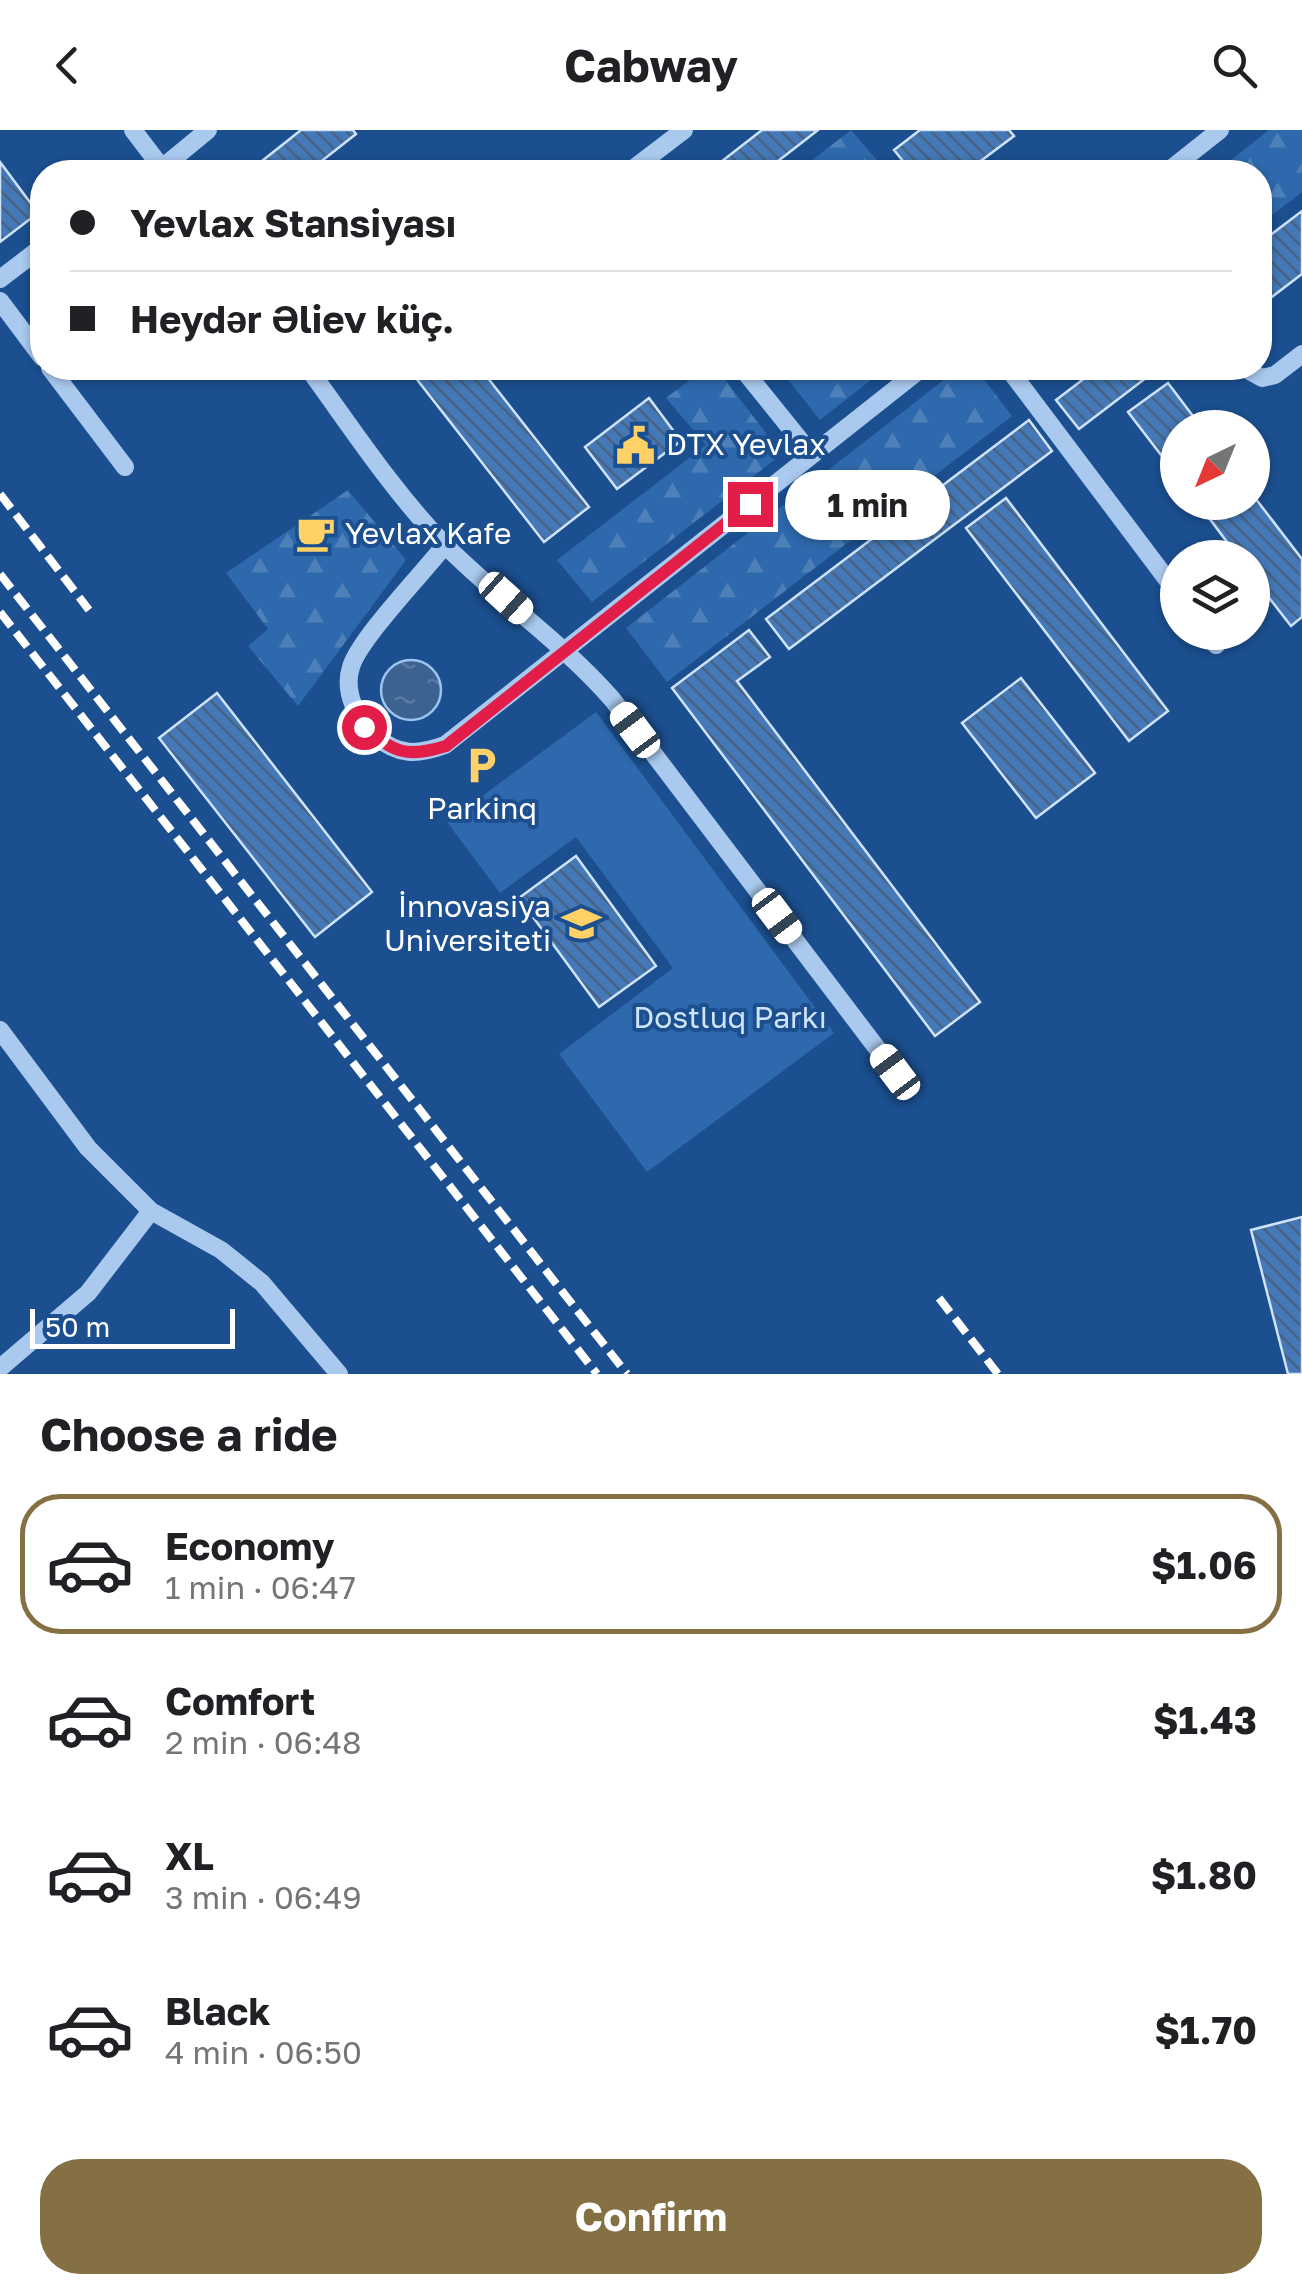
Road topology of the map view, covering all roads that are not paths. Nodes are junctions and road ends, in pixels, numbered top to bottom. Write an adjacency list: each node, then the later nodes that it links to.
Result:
1 (133, 130): 5 (street)
2 (208, 130): 6 (street)
3 (684, 130): 7 (street)
4 (1220, 130): 8 (street)
5 (156, 160)
6 (175, 160)
7 (645, 160)
8 (1182, 160)
9 (30, 256): 10 (street)
10 (0, 279)
11 (0, 300): 12 (street)
12 (30, 341)
13 (1302, 354): 14 (street)
14 (1272, 376)
15 (59, 380): 21 (street)
16 (317, 380): 22 (street)
17 (752, 380): 20 (street)
18 (907, 380): 20 (street)
19 (1017, 380): 23 (street)
20 (812, 455): 24 (street)
21 (125, 468)
22 (446, 545): 24 (street); 24 (street)
23 (1160, 570)
24 (565, 651): 26 (street)
25 (0, 1030): 27 (street)
26 (895, 1072)
27 (151, 1211): 28 (street); 29 (street)
28 (0, 1368)
29 (339, 1374)

